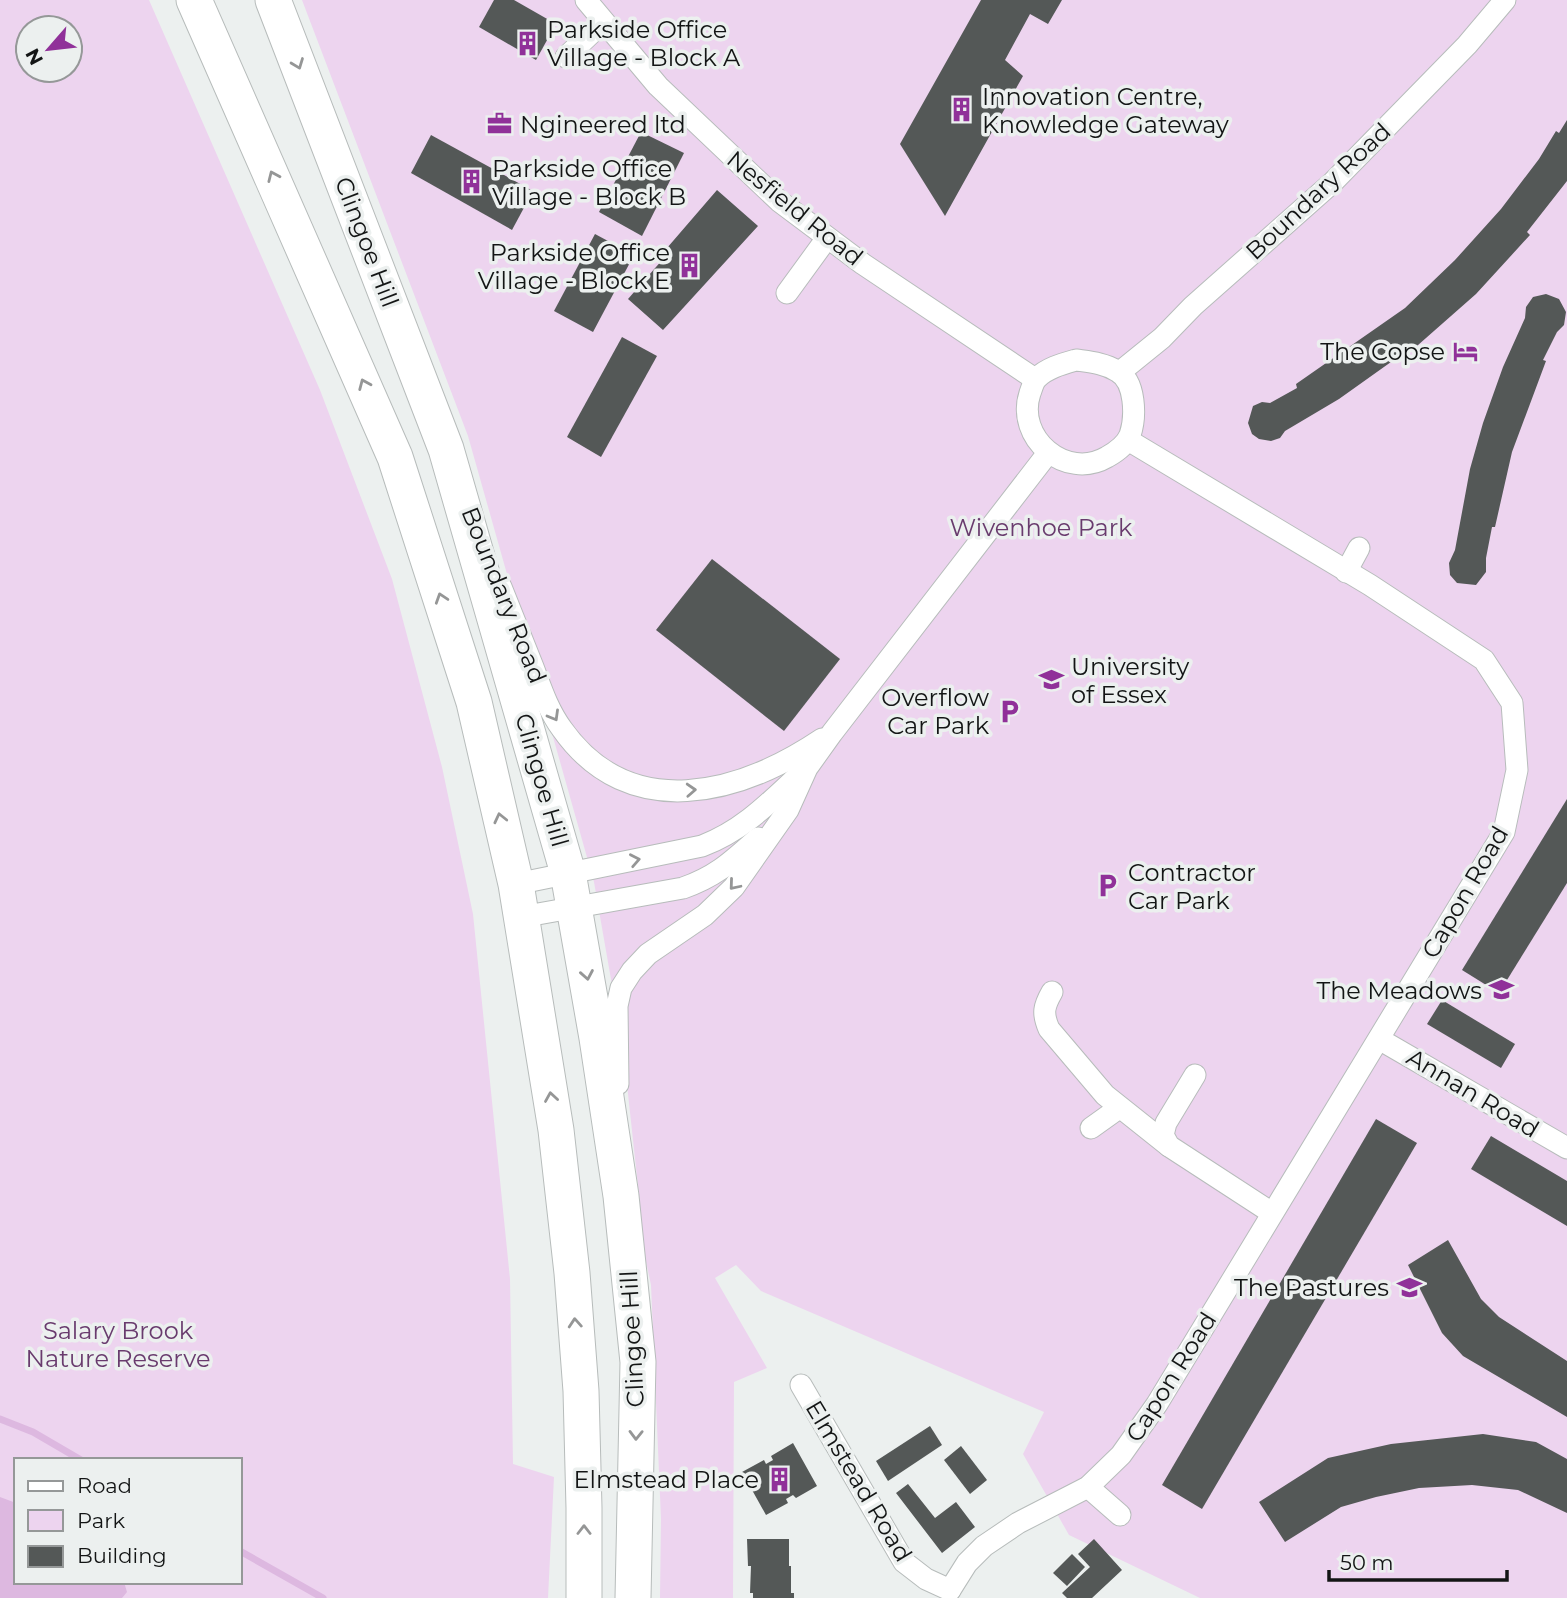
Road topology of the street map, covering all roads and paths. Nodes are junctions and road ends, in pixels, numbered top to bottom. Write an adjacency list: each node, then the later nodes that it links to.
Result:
1 (194, 0): 20 (main road, Clingoe Hill, one-way to 1)
2 (273, 0): 12 (main road, Clingoe Hill, one-way to 12)
3 (586, 0): 5 (street, Nesfield Road)
4 (1505, 0): 9 (street, Boundary Road)
5 (603, 22): 6 (street); 7 (street, Nesfield Road)
6 (566, 57)
7 (827, 238): 8 (street); 10 (street, Nesfield Road)
8 (787, 293)
9 (1120, 372): 10 (street); 11 (street)
10 (1035, 379): 13 (street)
11 (1128, 440): 13 (street); 15 (street, Capon Road)
12 (446, 449): 16 (street, Boundary Road, one-way to 16); 19 (main road, Clingoe Hill)
13 (1048, 453): 16 (street, Boundary Road)
14 (1359, 548): 15 (street)
15 (1346, 572): 23 (street, Capon Road)
16 (832, 733): 17 (street, Boundary Road)
17 (807, 768): 18 (street, Boundary Road); 19 (street, Boundary Road, one-way to 17)
18 (788, 810): 21 (street, Boundary Road); 29 (street, Boundary Road, one-way to 29)
19 (568, 873): 20 (street, Boundary Road); 21 (main road, Clingoe Hill)
20 (519, 900): 21 (street, Boundary Road); 35 (main road, Clingoe Hill, one-way to 20)
21 (575, 908): 29 (main road, Clingoe Hill, one-way to 29)
22 (1052, 992): 25 (street)
23 (1379, 1039): 28 (street, Annan Road); 30 (street, Capon Road)
24 (1195, 1075): 27 (street)
25 (1119, 1108): 26 (street); 27 (street)
26 (1091, 1128)
27 (1169, 1146): 30 (street)
28 (1567, 1148)
29 (621, 1196): 36 (main road, Clingoe Hill, one-way to 36)
30 (1272, 1213): 32 (street, Capon Road)
31 (801, 1385): 34 (street, Elmstead Road)
32 (1088, 1487): 33 (street); 34 (street, Capon Road)
33 (1121, 1515)
34 (950, 1594)
35 (584, 1598)
36 (633, 1598)

